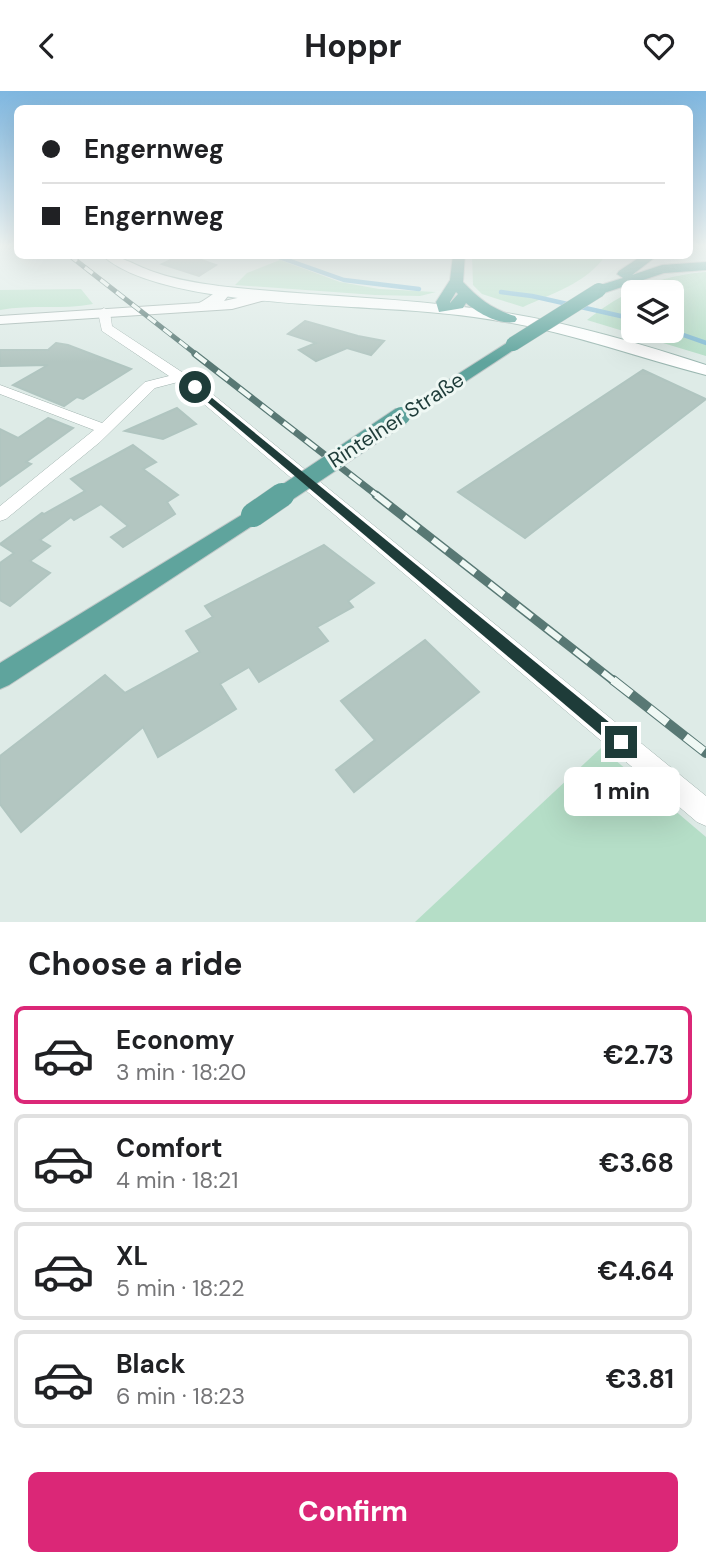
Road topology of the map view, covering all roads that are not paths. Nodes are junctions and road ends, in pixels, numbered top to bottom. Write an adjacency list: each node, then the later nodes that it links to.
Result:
1 (177, 285): 13 (main road)
2 (192, 285): 8 (main road)
3 (454, 285): 14 (main road)
4 (459, 285): 10 (main road)
5 (603, 285): 9 (main road)
6 (607, 285): 9 (main road, Rintelner Straße)
7 (615, 285): 9 (main road)
8 (221, 290): 11 (main road); 12 (main road); 13 (main road)
9 (599, 290): 23 (main road, Rintelner Straße, bridge)
10 (464, 295): 14 (main road); 16 (main road)
11 (264, 296): 12 (main road); 14 (main road)
12 (201, 307): 13 (main road)
13 (165, 308): 15 (main road)
14 (444, 309): 16 (main road)
15 (104, 312): 17 (main road); 19 (street)
16 (510, 319): 18 (main road)
17 (0, 320)
18 (706, 370)
19 (181, 377): 21 (street); 24 (street)
20 (0, 389): 21 (street)
21 (104, 429): 22 (street)
22 (0, 515)
23 (0, 677)
24 (706, 813)

